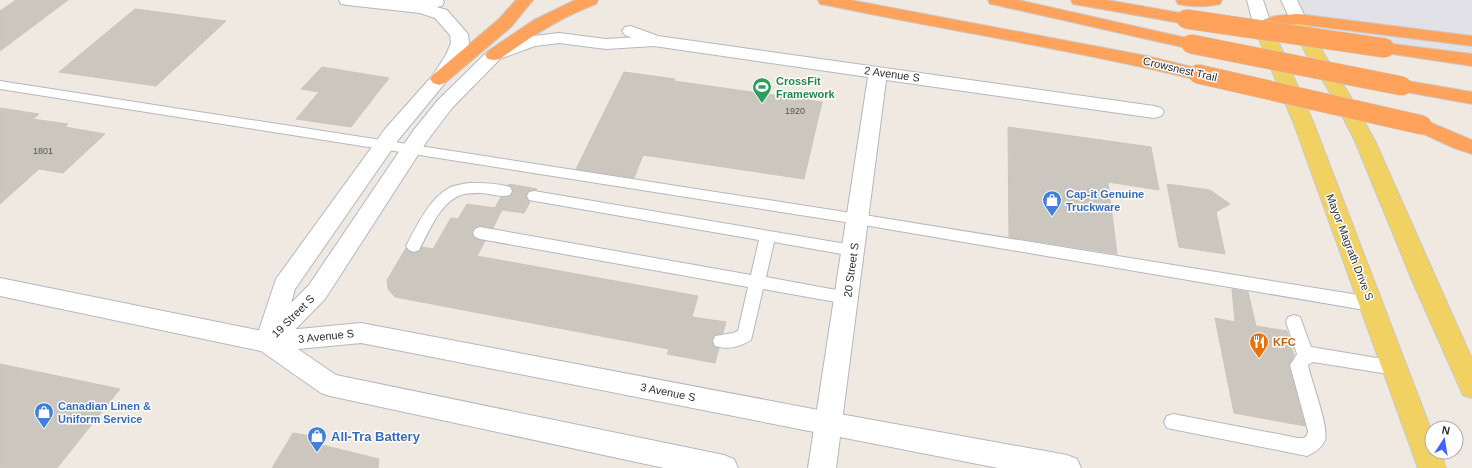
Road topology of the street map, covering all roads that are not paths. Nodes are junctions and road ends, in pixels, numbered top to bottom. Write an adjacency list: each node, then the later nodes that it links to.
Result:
1 (347, 0): 23 (street, 19 Street S)
2 (389, 0): 13 (street)
3 (526, 0): 23 (highway)
4 (590, 0): 19 (highway)
5 (826, 0): 21 (highway)
6 (889, 0): 21 (highway, Crowsnest Trail)
7 (996, 0): 25 (highway, bridge)
8 (1079, 0): 20 (highway, bridge)
9 (1184, 0): 10 (highway)
10 (1214, 0)
11 (1255, 0): 15 (street)
12 (1289, 0): 14 (street)
13 (436, 2)
14 (1298, 19): 15 (highway); 18 (highway); 48 (main road)
15 (1263, 27): 42 (main road, Mayor Magrath Drive S)
16 (631, 31): 17 (street, 2 Avenue S)
17 (654, 41): 19 (street); 22 (street, 2 Avenue S)
18 (1472, 41)
19 (494, 55): 31 (street, 19 Street S)
20 (1472, 60)
21 (1161, 65): 27 (highway, Crowsnest Trail, bridge)
22 (878, 72): 26 (street, 2 Avenue S); 34 (street, 20 Street S)
23 (439, 79): 29 (street, 19 Street S)
24 (0, 85): 29 (lane)
25 (1472, 98)
26 (1154, 112)
27 (1422, 125): 28 (highway, Crowsnest Trail); 30 (highway)
28 (1472, 132)
29 (384, 145): 31 (lane); 45 (street, 19 Street S)
30 (1472, 147)
31 (411, 149): 34 (lane); 45 (street, 19 Street S)
32 (505, 191): 37 (lane)
33 (534, 196): 36 (lane)
34 (858, 219): 38 (street, 20 Street S); 42 (lane)
35 (480, 233): 39 (lane)
36 (768, 236): 38 (lane); 39 (lane)
37 (414, 246)
38 (853, 250): 41 (street, 20 Street S)
39 (757, 281): 41 (lane); 44 (lane)
40 (0, 287): 45 (street, 3 Avenue S)
41 (847, 298): 50 (street, 20 Street S)
42 (1371, 304): 47 (main road, Mayor Magrath Drive S)
43 (1294, 322): 46 (lane)
44 (721, 341)
45 (267, 342): 50 (street, 3 Avenue S); 51 (street, 3 Avenue S)
46 (1306, 356): 47 (lane); 49 (lane)
47 (1395, 368): 54 (main road, Mayor Magrath Drive S)
48 (1472, 387)
49 (1173, 422)
50 (829, 424): 52 (street, 20 Street S); 53 (street, 3 Avenue S)
51 (724, 468)
52 (822, 468)
53 (1067, 468)
54 (1432, 468)

